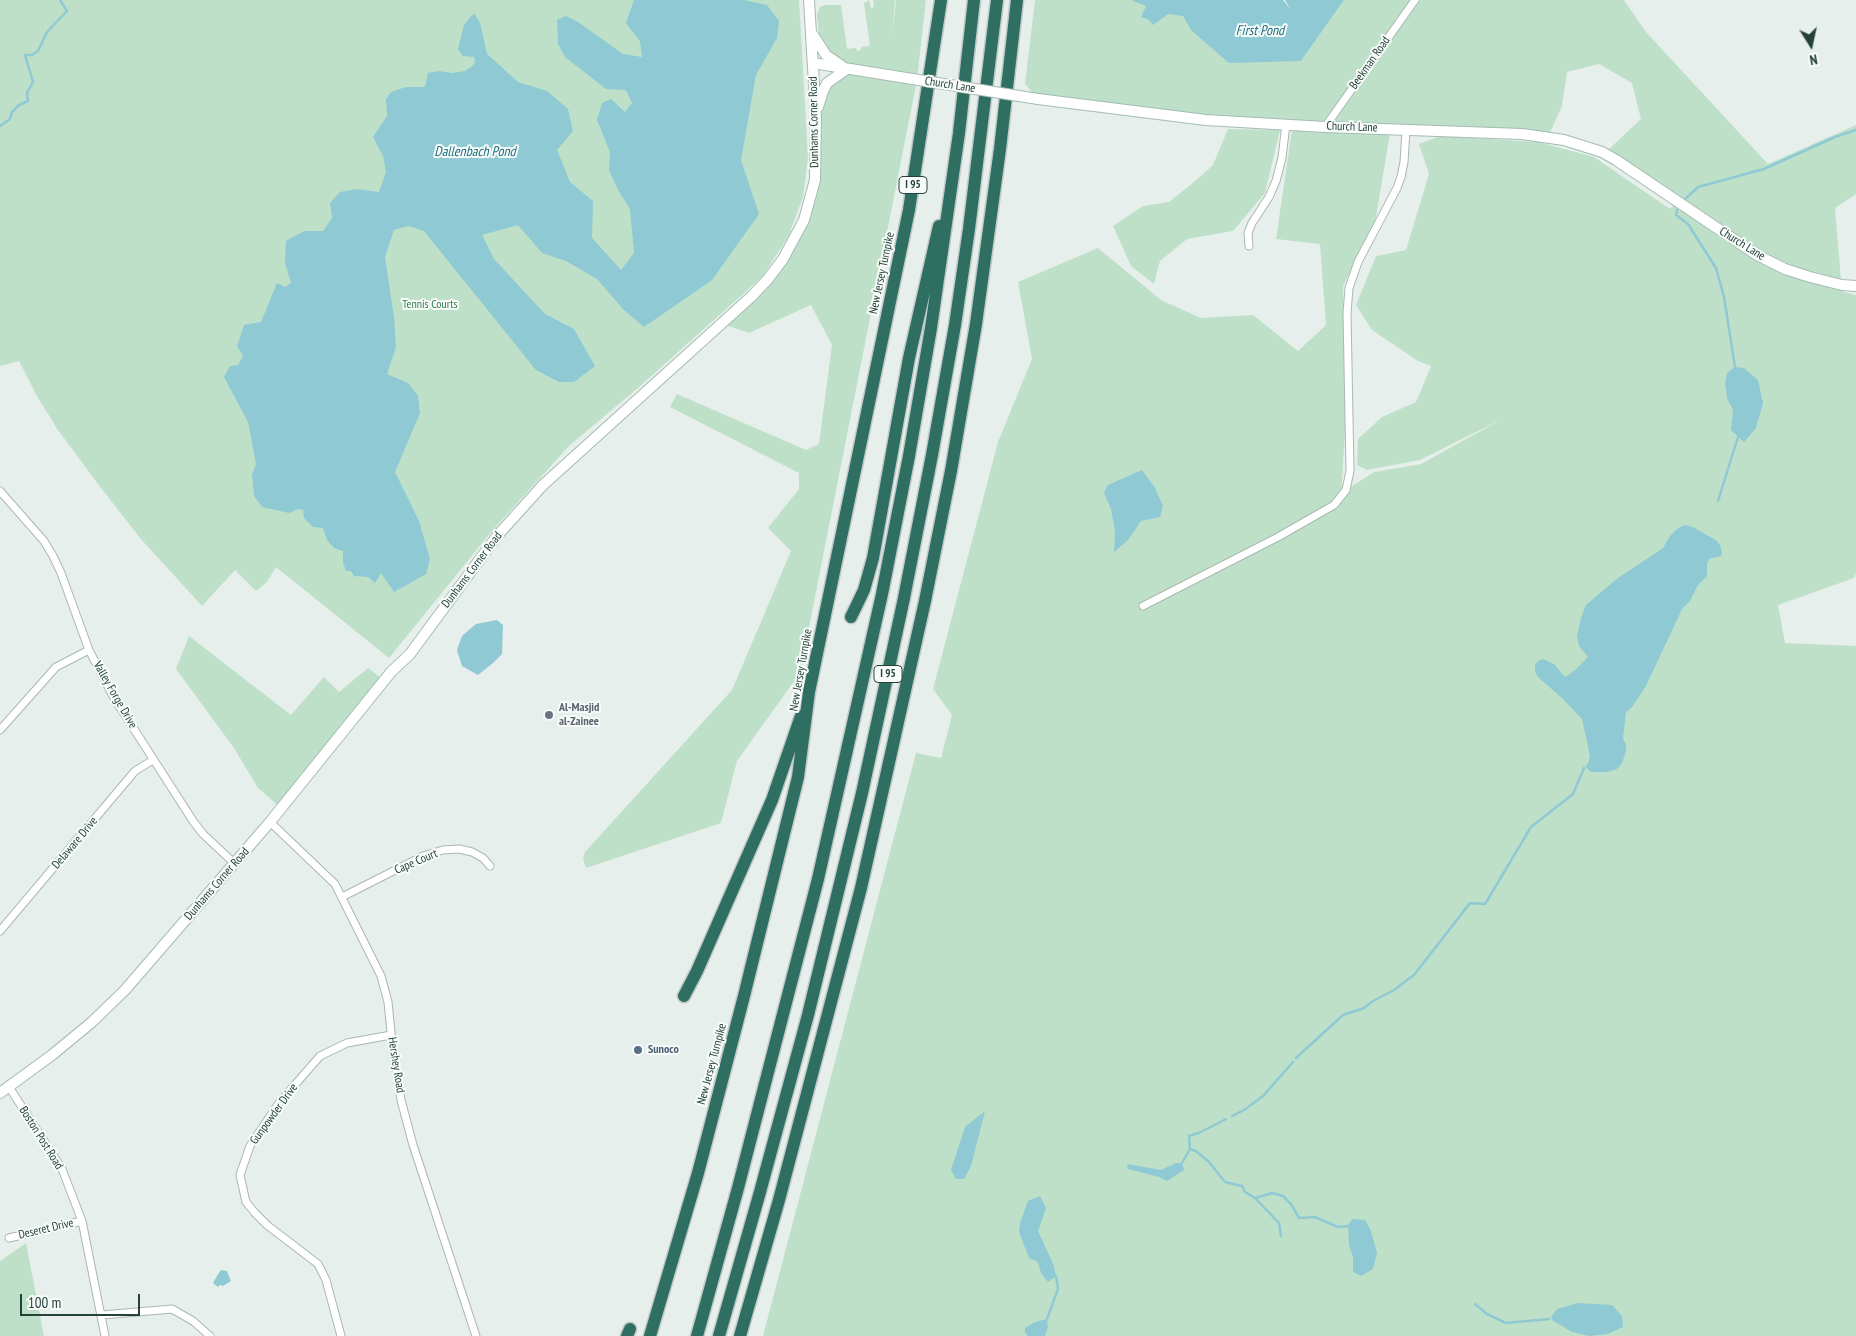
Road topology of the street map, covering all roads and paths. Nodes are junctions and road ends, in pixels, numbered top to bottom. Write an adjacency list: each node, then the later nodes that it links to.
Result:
1 (809, 0): 7 (street, Dunhams Corner Road)
2 (941, 0): 21 (highway, New Jersey Turnpike / I 95)
3 (974, 0): 14 (highway, I 95)
4 (997, 0): 41 (highway, I 95)
5 (1017, 0): 42 (highway, I 95)
6 (1415, 0): 12 (street, Beekman Road)
7 (812, 32): 8 (street, Dunhams Corner Road); 9 (street)
8 (813, 63): 9 (street, Church Lane); 10 (street, Dunhams Corner Road)
9 (847, 69): 10 (street); 11 (street, Church Lane, bridge)
10 (816, 118): 24 (street, Dunhams Corner Road)
11 (1286, 124): 12 (street, Church Lane); 15 (street)
12 (1325, 126): 13 (street, Church Lane)
13 (1406, 130): 16 (street, Church Lane); 18 (street)
14 (959, 133): 19 (highway); 40 (highway, I 95)
15 (1249, 246)
16 (1856, 286)
17 (0, 491): 20 (street, Valley Forge Drive)
18 (1143, 606)
19 (851, 618)
20 (89, 650): 22 (street); 23 (street, Valley Forge Drive)
21 (809, 692): 29 (highway); 39 (highway, New Jersey Turnpike / I 95)
22 (0, 730)
23 (153, 760): 25 (street, Valley Forge Drive); 28 (street, Delaware Drive)
24 (270, 822): 25 (street, Dunhams Corner Road); 27 (street, Hershey Road)
25 (234, 863): 31 (street, Dunhams Corner Road)
26 (490, 866): 27 (street, Cape Court)
27 (342, 897): 30 (street, Hershey Road)
28 (0, 931)
29 (684, 996)
30 (391, 1036): 37 (street, Gunpowder Drive); 38 (street, Hershey Road)
31 (4, 1090): 32 (street, Boston Post Road)
32 (82, 1221): 33 (street, Deseret Drive); 34 (street, Boston Post Road)
33 (9, 1238)
34 (102, 1314): 35 (street, Boston Post Road); 36 (street)
35 (105, 1336)
36 (210, 1336)
37 (341, 1336)
38 (476, 1336)
39 (650, 1336)
40 (697, 1336)
41 (719, 1336)
42 (740, 1336)

